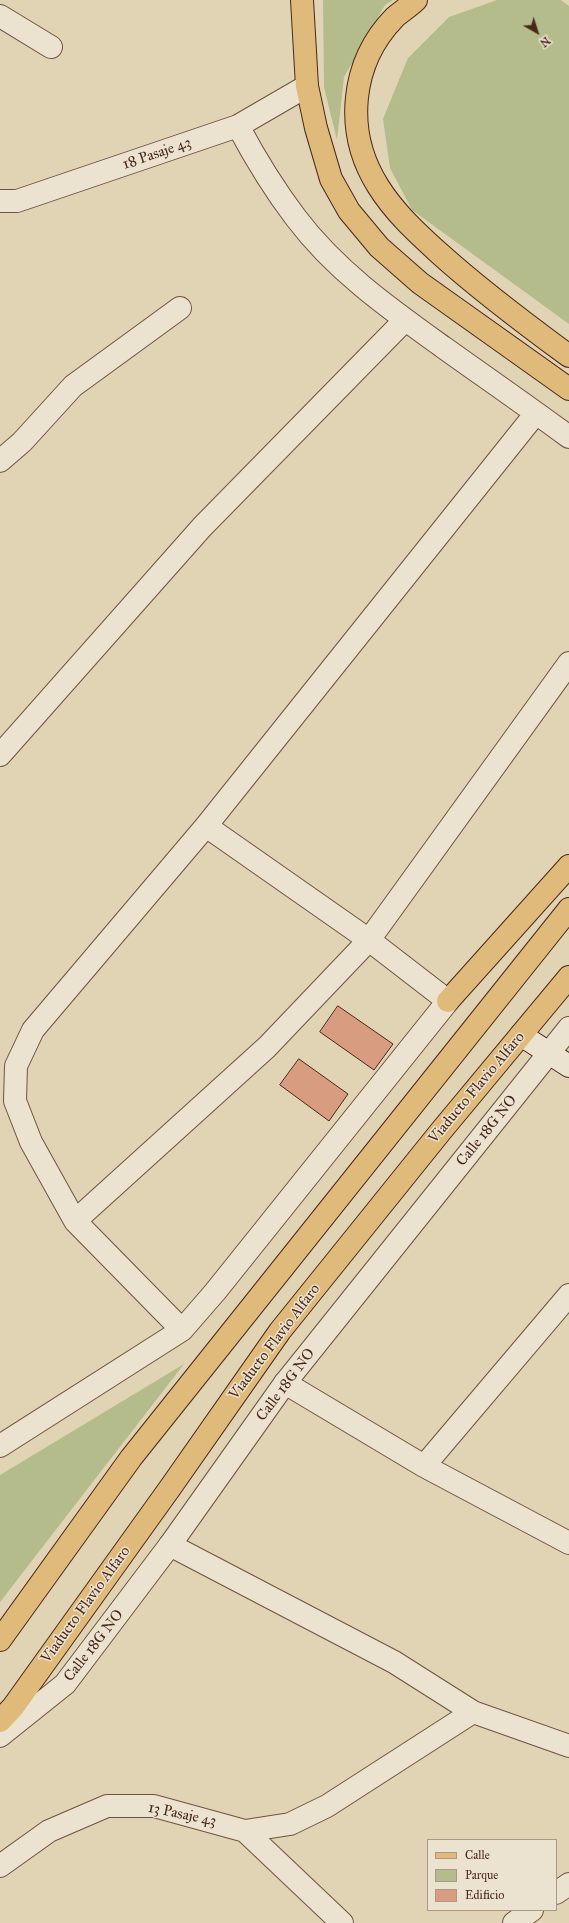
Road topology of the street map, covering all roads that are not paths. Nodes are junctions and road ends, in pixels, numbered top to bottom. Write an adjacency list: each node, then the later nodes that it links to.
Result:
1 (302, 0): 5 (main road)
2 (416, 0): 10 (main road)
3 (0, 16): 4 (street)
4 (51, 47)
5 (307, 86): 6 (street, 18 Pasaje 43); 11 (main road)
6 (238, 126): 7 (street, 18 Pasaje 43); 9 (street)
7 (0, 201)
8 (180, 308): 14 (street)
9 (405, 320): 12 (street); 16 (street)
10 (569, 356)
11 (569, 389)
12 (536, 413): 13 (street); 17 (street)
13 (569, 437)
14 (0, 461)
15 (569, 663): 20 (street)
16 (0, 755)
17 (206, 826): 20 (street); 27 (street)
18 (569, 866): 22 (main road)
19 (569, 909): 35 (main road)
20 (368, 940): 22 (street); 27 (street)
21 (569, 977): 24 (main road, Viaducto Flavio Alfaro)
22 (448, 1001): 29 (street)
23 (569, 1028): 25 (street, Calle 18G NO)
24 (521, 1035): 25 (street); 37 (main road, Viaducto Flavio Alfaro)
25 (549, 1054): 26 (street); 30 (street, Calle 18G NO)
26 (569, 1066)
27 (75, 1221): 29 (street)
28 (569, 1295): 32 (street)
29 (182, 1330): 31 (street)
30 (285, 1383): 32 (street); 34 (street, Calle 18G NO)
31 (0, 1446)
32 (424, 1466): 33 (street)
33 (569, 1543)
34 (170, 1545): 36 (street); 38 (street, Calle 18G NO)
35 (0, 1640)
36 (473, 1712): 39 (street); 40 (street)
37 (0, 1721)
38 (0, 1736)
39 (569, 1746)
40 (245, 1831): 41 (street, 13 Pasaje 43); 45 (street, 13 Pasaje 43)
41 (0, 1866)
42 (569, 1884): 43 (street)
43 (557, 1892)
44 (531, 1911): 46 (street)
45 (342, 1923)
46 (514, 1923)

